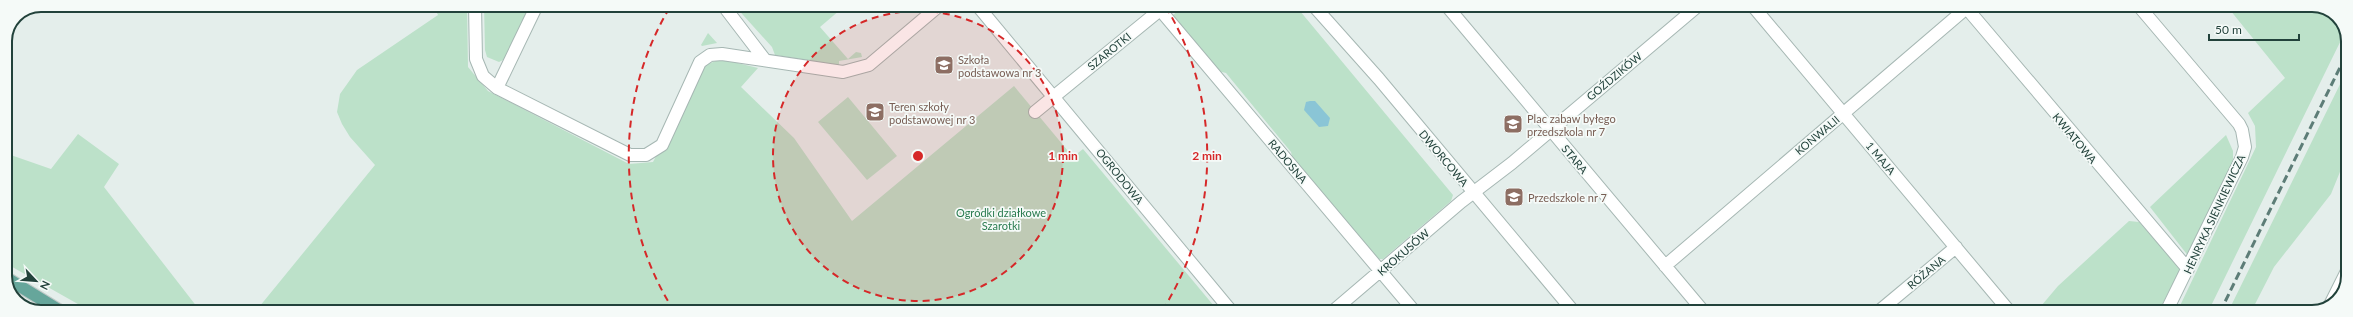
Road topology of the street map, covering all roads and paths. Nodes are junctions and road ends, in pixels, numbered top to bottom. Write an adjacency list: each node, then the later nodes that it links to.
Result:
1 (475, 12): 16 (street)
2 (534, 12): 16 (street)
3 (728, 12): 15 (street)
4 (932, 12): 15 (street)
5 (983, 12): 17 (street, OGRODOWA)
6 (1155, 12): 17 (street, SZAROTKI)
7 (1165, 12): 25 (street, RADOSNA)
8 (1319, 12): 21 (street, DWORCOWA)
9 (1452, 12): 20 (street, STARA)
10 (1688, 12): 20 (street, GOŹDZIKÓW)
11 (1758, 12): 19 (street, 1 MAJA)
12 (1960, 12): 19 (street, KONWALII)
13 (1972, 12): 24 (street, KWIATOWA)
14 (2144, 12): 24 (street, HENRYKA SIENKIEWICZA)
15 (765, 60): 16 (street)
16 (497, 88)
17 (1053, 97): 18 (street, SZAROTKI); 28 (street, OGRODOWA)
18 (1035, 112)
19 (1843, 113): 22 (street, 1 MAJA); 23 (street, KONWALII)
20 (1551, 130): 21 (street, GOŹDZIKÓW); 23 (street, STARA)
21 (1473, 193): 25 (street, KROKUSÓW); 31 (street, DWORCOWA)
22 (1956, 247): 33 (street, RÓŻANA); 34 (street, 1 MAJA)
23 (1664, 266): 32 (street, STARA)
24 (2188, 269): 35 (street, HENRYKA SIENKIEWICZA)
25 (1381, 271): 29 (street, KROKUSÓW); 30 (street, RADOSNA)
26 (13, 281): 27 (main road)
27 (51, 305)
28 (1226, 305)
29 (1340, 305)
30 (1409, 305)
31 (1568, 305)
32 (1698, 305)
33 (1886, 305)
34 (2004, 305)
35 (2170, 305)

